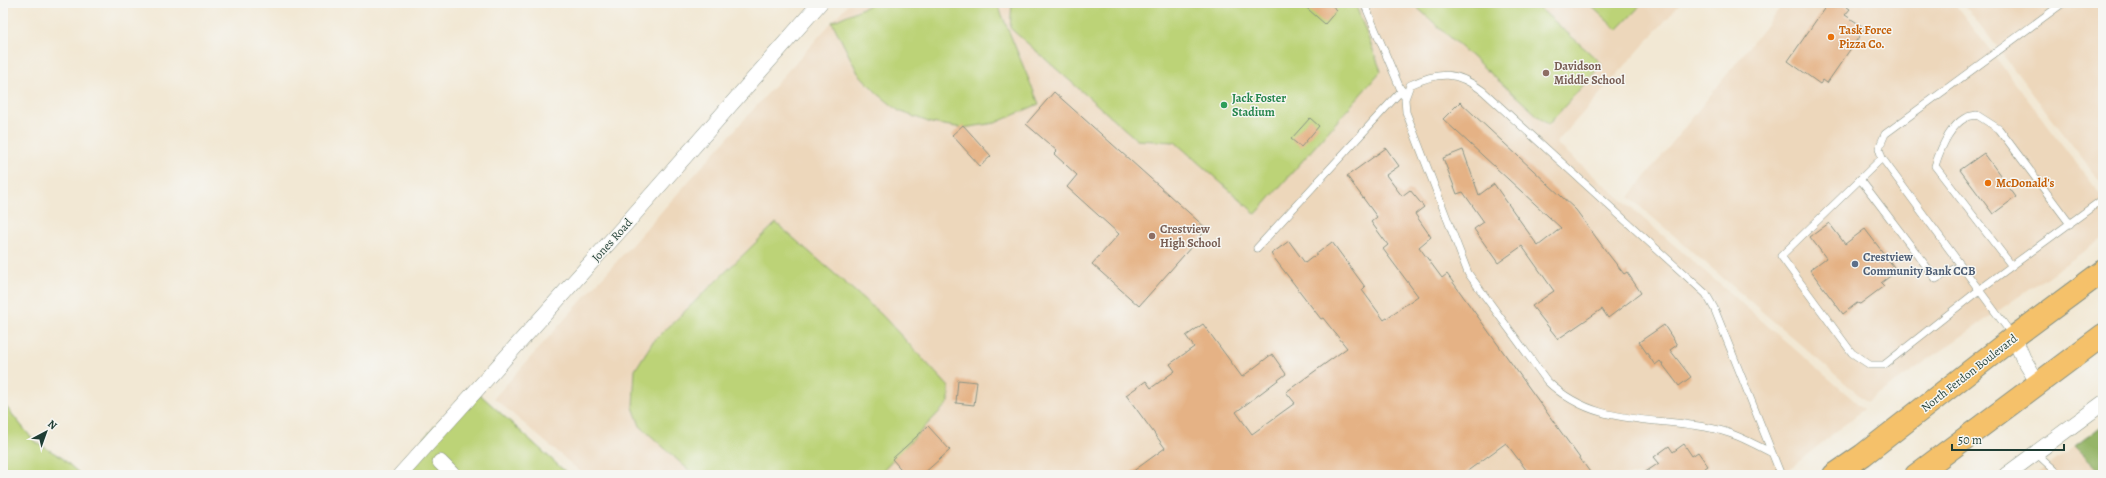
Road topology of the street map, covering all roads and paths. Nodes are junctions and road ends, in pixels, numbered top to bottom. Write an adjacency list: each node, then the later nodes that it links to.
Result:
1 (820, 3): 22 (street, Jones Road)
2 (1364, 3): 4 (lane)
3 (2062, 3): 6 (lane)
4 (1402, 90): 5 (lane); 10 (lane)
5 (1405, 99): 19 (lane); 19 (lane)
6 (1882, 158): 7 (lane); 11 (lane)
7 (1860, 179): 11 (lane); 14 (lane)
8 (2103, 199): 9 (lane)
9 (2070, 224): 12 (lane); 12 (lane)
10 (1257, 248)
11 (1961, 265): 14 (lane)
12 (2012, 266): 14 (lane)
13 (2103, 271): 16 (main road, North Ferdon Boulevard)
14 (1979, 290): 16 (lane)
15 (2103, 335): 17 (main road)
16 (2014, 337): 17 (street); 25 (main road, North Ferdon Boulevard)
17 (2039, 385): 26 (main road)
18 (2103, 403): 20 (street)
19 (1772, 453): 24 (lane)
20 (2036, 453): 27 (street); 28 (lane)
21 (440, 462): 23 (street)
22 (400, 475)
23 (453, 475)
24 (1781, 475)
25 (1834, 475)
26 (1916, 475)
27 (2006, 475)
28 (2060, 475)

